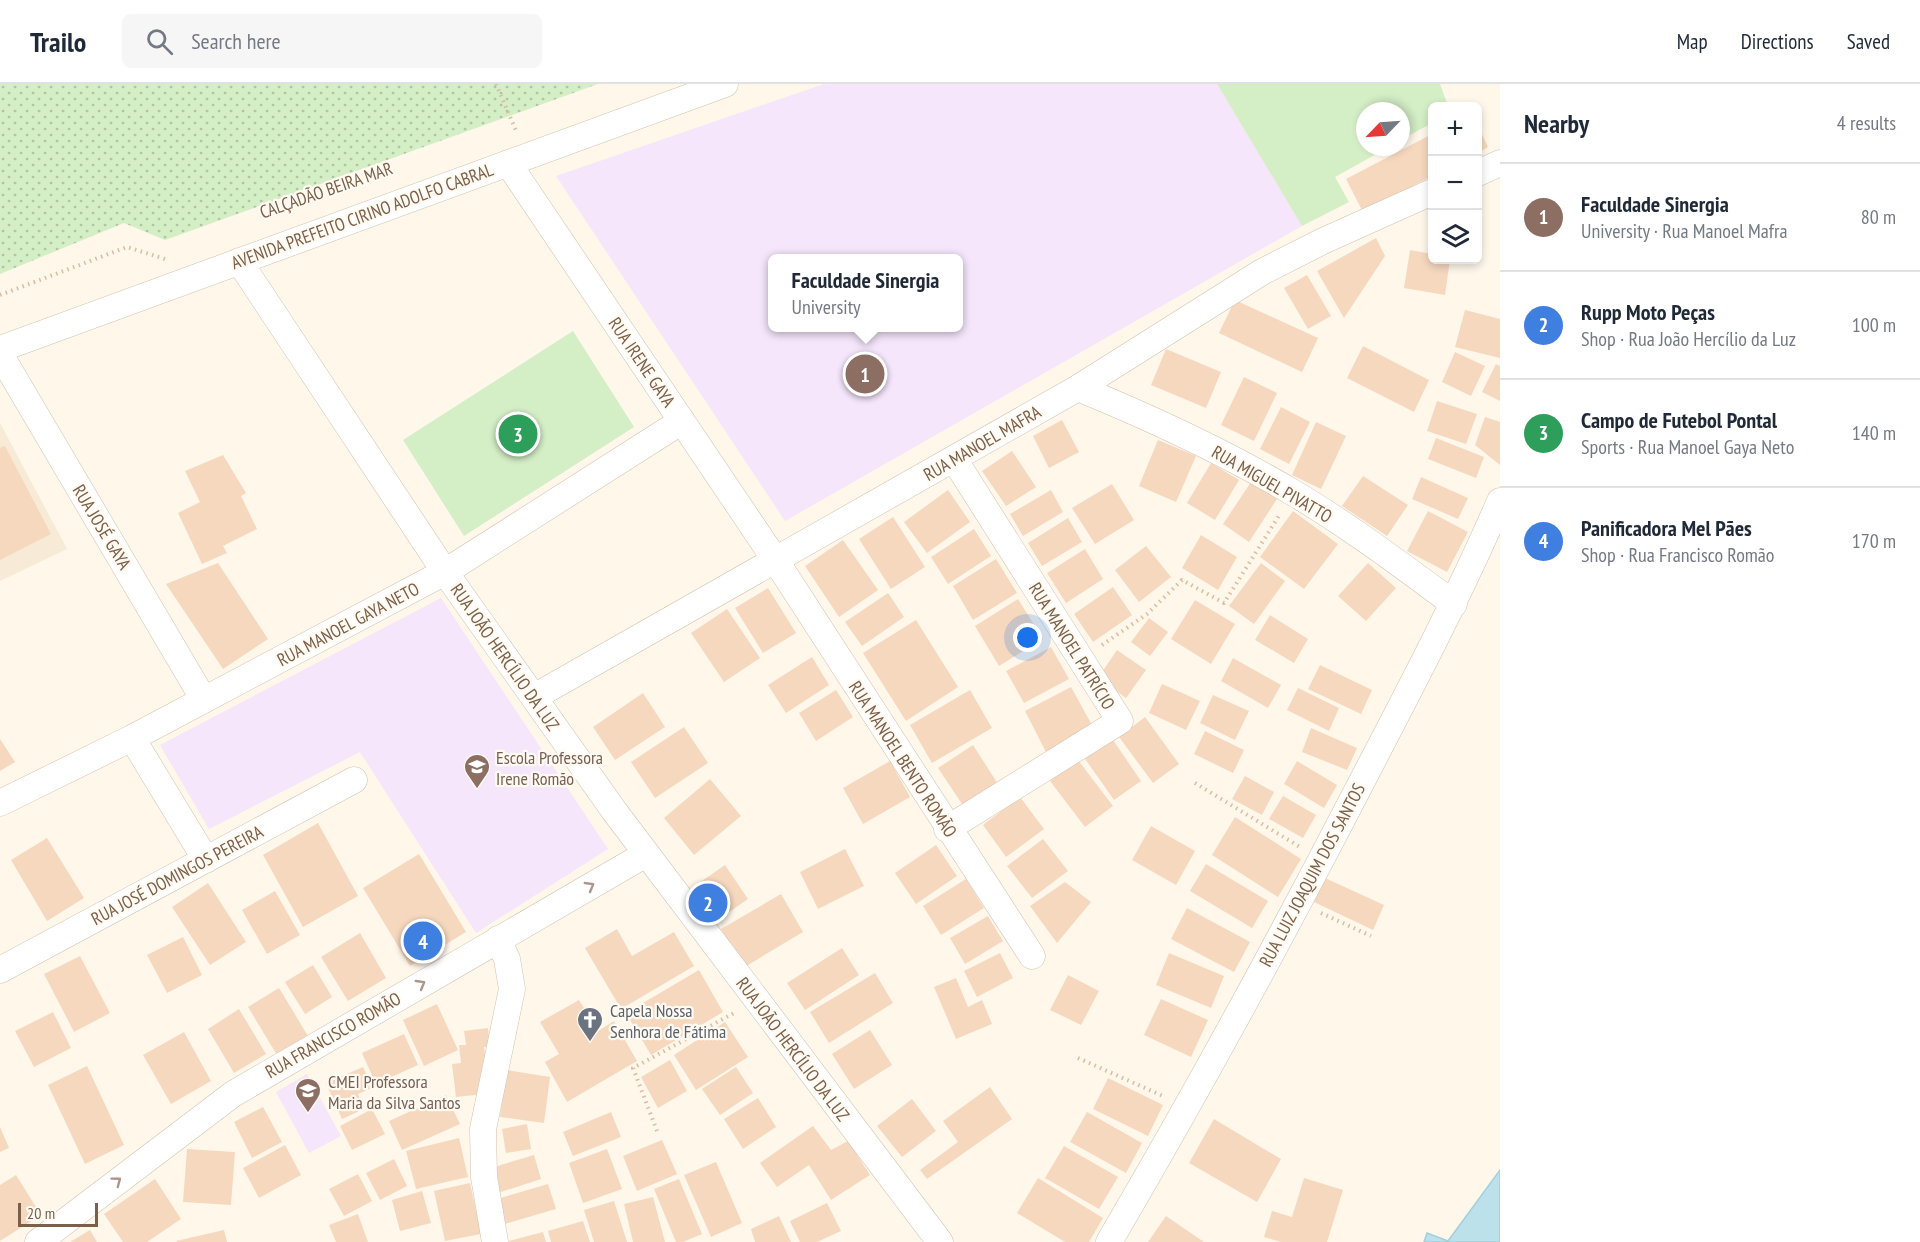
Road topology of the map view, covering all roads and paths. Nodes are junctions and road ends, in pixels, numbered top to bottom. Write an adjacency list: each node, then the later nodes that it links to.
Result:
1 (496, 84): 3 (path)
2 (725, 84): 5 (street, AVENIDA PREFEITO CIRINO ADOLFO CABRAL)
3 (528, 133)
4 (1500, 163): 6 (street)
5 (508, 164): 9 (street, AVENIDA PREFEITO CIRINO ADOLFO CABRAL); 13 (street, RUA IRENE GAYA)
6 (1482, 170)
7 (1428, 194): 12 (street, RUA MANOEL MAFRA)
8 (179, 256): 10 (path)
9 (239, 261): 11 (street, AVENIDA PREFEITO CIRINO ADOLFO CABRAL); 18 (street, RUA JOÃO HERCÍLIO DA LUZ)
10 (0, 295)
11 (0, 352): 22 (street, RUA JOSÉ GAYA)
12 (1078, 388): 14 (street, RUA MANOEL MAFRA); 15 (street, RUA MIGUEL PIVATTO)
13 (682, 421): 17 (street, RUA IRENE GAYA); 18 (street, RUA MANOEL GAYA NETO)
14 (954, 459): 17 (street, RUA MANOEL MAFRA); 20 (street, RUA MANOEL PATRÍCIO)
15 (1293, 493): 19 (street, RUA MIGUEL PIVATTO); 20 (path)
16 (1500, 501): 19 (street, RUA LUIZ JOAQUIM DOS SANTOS)
17 (776, 561): 21 (street, RUA MANOEL MAFRA); 27 (street, RUA MANOEL BENTO ROMÃO)
18 (445, 572): 21 (street, RUA JOÃO HERCÍLIO DA LUZ); 22 (street, RUA MANOEL GAYA NETO)
19 (1454, 604): 30 (street, RUA LUIZ JOAQUIM DOS SANTOS)
20 (1081, 660): 27 (street, RUA MANOEL PATRÍCIO)
21 (534, 697): 28 (street, RUA JOÃO HERCÍLIO DA LUZ)
22 (204, 700): 23 (street, RUA MANOEL GAYA NETO)
23 (132, 738): 26 (street, RUA MANOEL GAYA NETO); 29 (street)
24 (354, 780): 29 (street, RUA JOSÉ DOMINGOS PEREIRA)
25 (1195, 783): 30 (path)
26 (0, 803)
27 (947, 829): 34 (street, RUA MANOEL BENTO ROMÃO)
28 (646, 854): 33 (street, RUA FRANCISCO ROMÃO, one-way to 28); 36 (street, RUA JOÃO HERCÍLIO DA LUZ)
29 (206, 860): 35 (street, RUA JOSÉ DOMINGOS PEREIRA)
30 (1321, 860): 31 (street, RUA LUIZ JOAQUIM DOS SANTOS)
31 (1299, 903): 32 (path); 38 (street, RUA LUIZ JOAQUIM DOS SANTOS)
32 (1371, 936)
33 (498, 939): 40 (street, RUA FRANCISCO ROMÃO, one-way to 33); 41 (street)
34 (1032, 956)
35 (0, 970)
36 (756, 1001): 39 (path); 42 (street, RUA JOÃO HERCÍLIO DA LUZ)
37 (1078, 1058): 38 (path)
38 (1188, 1107): 43 (street, RUA LUIZ JOAQUIM DOS SANTOS)
39 (657, 1131)
40 (38, 1242)
41 (495, 1242)
42 (940, 1242)
43 (1109, 1242)

